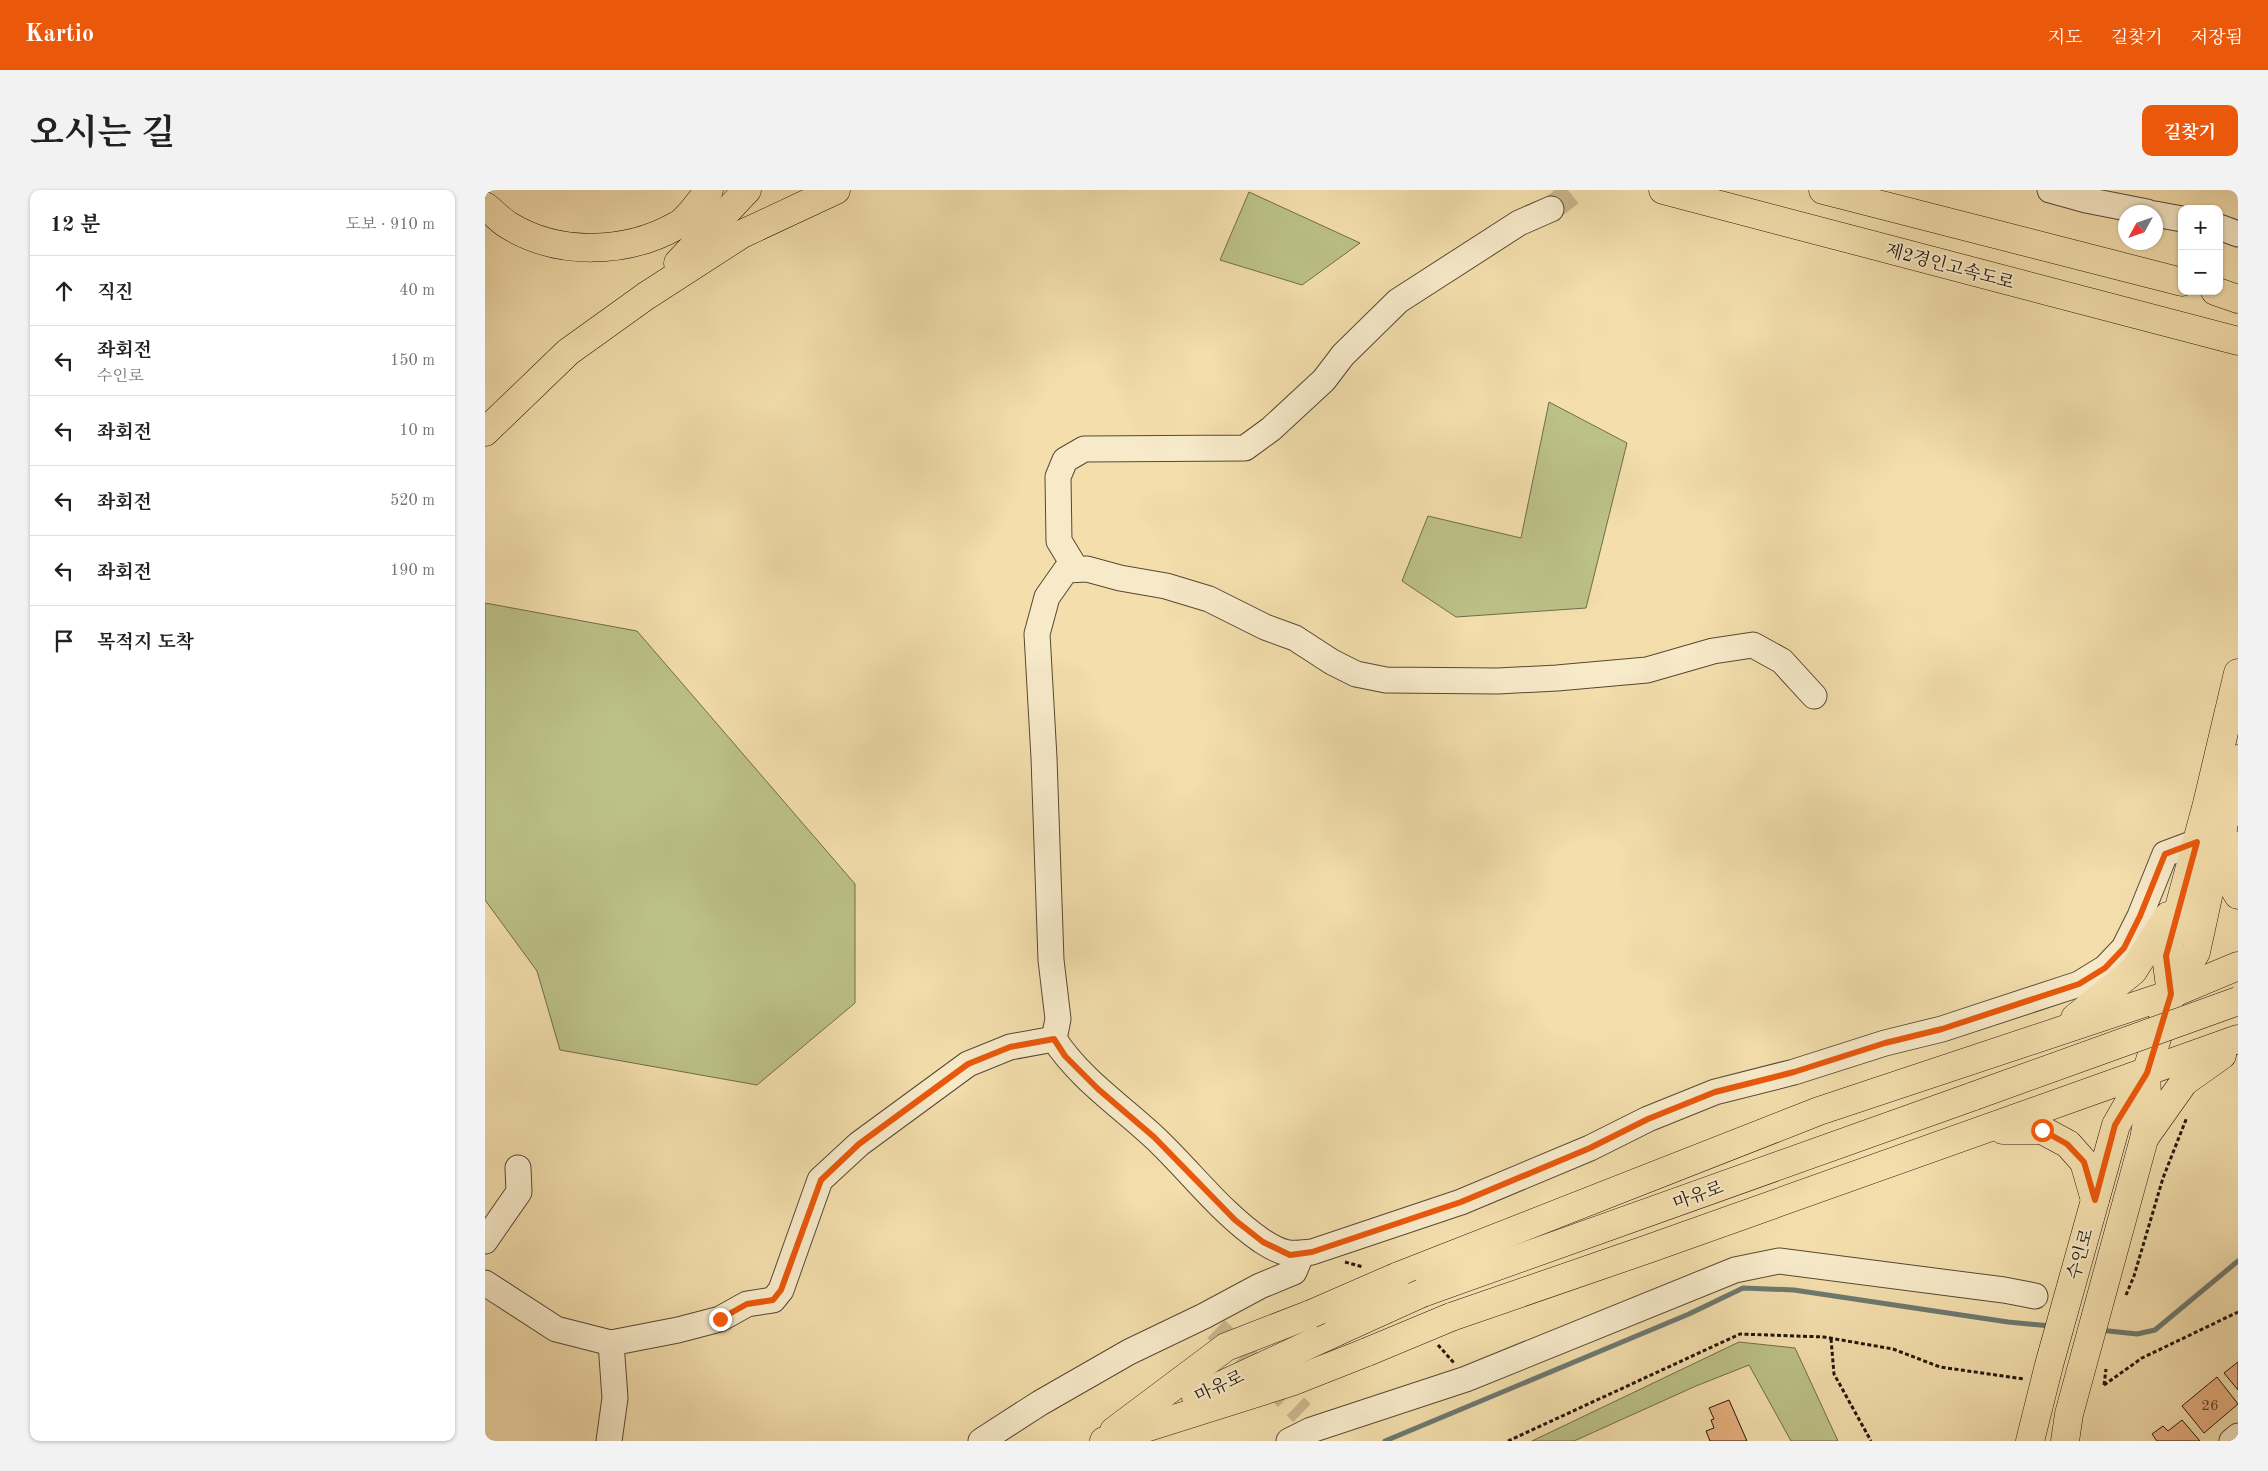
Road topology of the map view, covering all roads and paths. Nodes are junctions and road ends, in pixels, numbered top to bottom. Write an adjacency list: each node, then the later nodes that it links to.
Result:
1 (709, 190): 7 (main road)
2 (747, 190): 16 (main road)
3 (836, 190): 16 (main road)
4 (1663, 190): 18 (main road, 제2경인고속도로)
5 (1823, 190): 14 (main road)
6 (2049, 190): 8 (street)
7 (485, 206)
8 (2118, 206)
9 (1551, 209): 20 (street)
10 (2163, 215): 11 (street)
11 (2178, 218)
12 (2223, 228): 13 (street)
13 (2238, 234)
14 (2178, 281)
15 (2223, 294): 17 (main road)
16 (646, 296): 19 (main road)
17 (2238, 299)
18 (2238, 341)
19 (485, 432)
20 (1076, 569): 22 (street); 31 (street)
21 (2238, 674): 24 (main road, 수인로)
22 (1814, 696)
23 (2236, 767): 26 (main road); 28 (main road, 수인로)
24 (2197, 842): 25 (main road, 수인로); 40 (street)
25 (2183, 891): 28 (main road, 수인로); 30 (main road)
26 (2238, 896)
27 (2238, 966): 28 (main road)
28 (2171, 994): 30 (main road); 34 (main road, 수인로)
29 (2238, 1002): 52 (main road, 마유로, bridge)
30 (2060, 1030): 52 (main road, bridge)
31 (1054, 1039): 40 (street); 45 (street)
32 (2238, 1039): 34 (main road)
33 (2238, 1046): 36 (main road)
34 (2147, 1073): 35 (main road); 36 (main road, 수인로); 38 (main road, 수인로)
35 (1982, 1130): 38 (main road); 52 (main road, bridge)
36 (2144, 1139): 46 (main road, 수인로)
37 (518, 1168): 39 (street)
38 (2095, 1200): 47 (main road, 수인로)
39 (485, 1241)
40 (1302, 1253): 51 (street)
41 (485, 1283): 45 (street)
42 (2035, 1296): 48 (street)
43 (2238, 1312): 46 (path)
44 (1831, 1338): 47 (path); 54 (path); 55 (path)
45 (611, 1343): 50 (street)
46 (2094, 1368): 57 (main road, 수인로)
47 (2046, 1373): 56 (main road, 수인로)
48 (1311, 1430): 53 (street)
49 (2238, 1436): 58 (street)
50 (609, 1441)
51 (981, 1441)
52 (1102, 1441)
53 (1289, 1441)
54 (1509, 1441)
55 (1871, 1441)
56 (2030, 1441)
57 (2065, 1441)
58 (2232, 1441)

